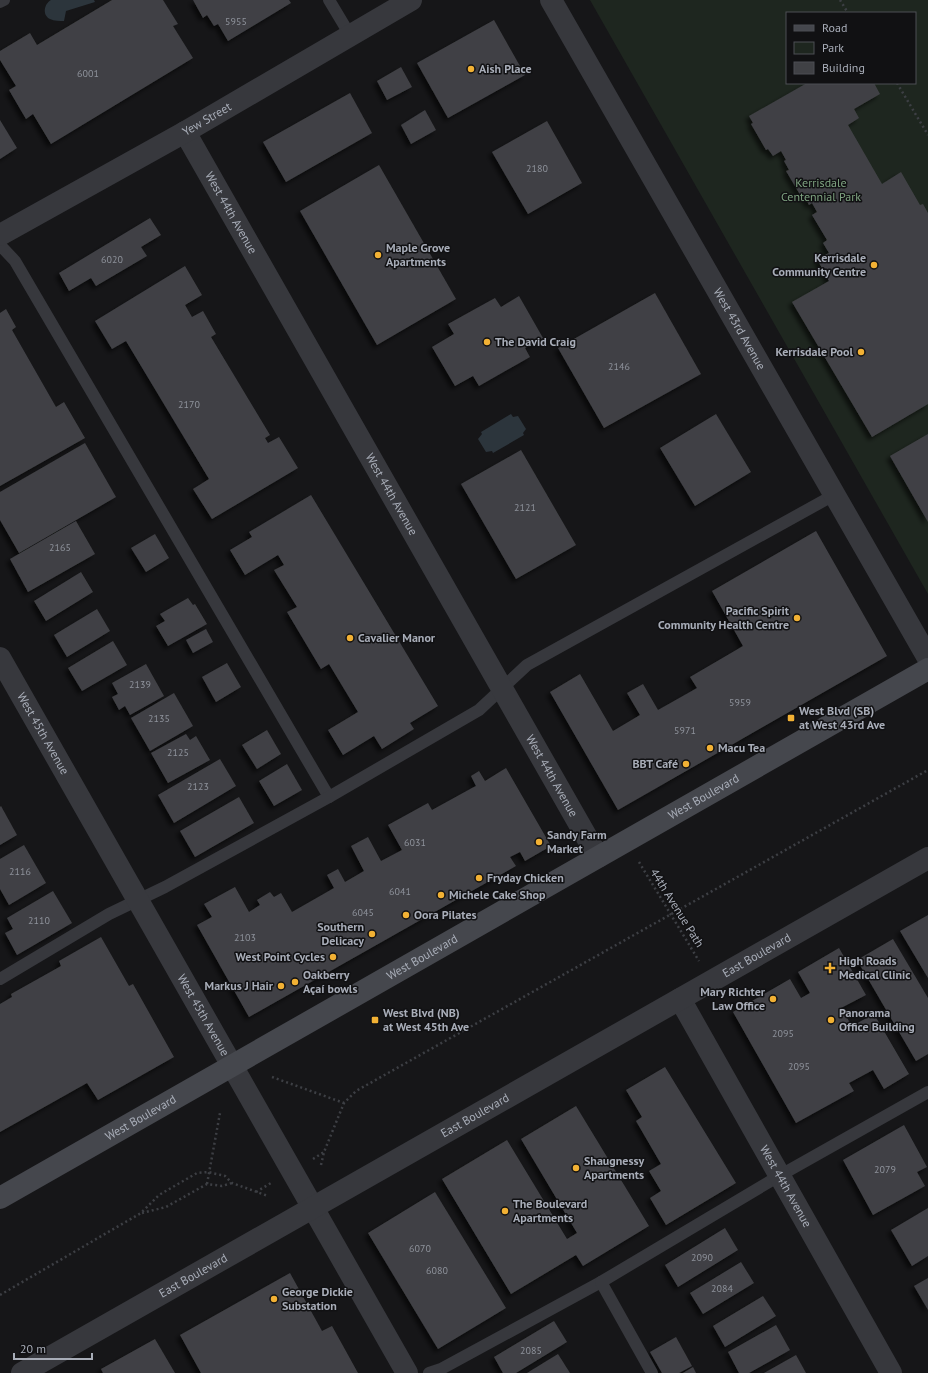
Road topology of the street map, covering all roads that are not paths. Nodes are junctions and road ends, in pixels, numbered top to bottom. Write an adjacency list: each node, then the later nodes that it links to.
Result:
1 (4, 0): 5 (lane)
2 (329, 0): 6 (lane)
3 (411, 0): 6 (street, Yew Street)
4 (552, 0): 10 (street, West 43rd Avenue)
5 (0, 2)
6 (350, 35): 7 (street, Yew Street)
7 (185, 132): 8 (street, Yew Street); 14 (street, West 44th Avenue)
8 (0, 234)
9 (0, 245): 15 (lane)
10 (834, 495): 12 (street, West 43rd Avenue); 14 (lane)
11 (0, 658): 18 (street, West 45th Avenue)
12 (928, 658)
13 (928, 669): 16 (street, West Boulevard)
14 (502, 689): 15 (lane); 16 (street, West 44th Avenue)
15 (329, 797): 18 (lane)
16 (598, 857): 21 (street, West Boulevard)
17 (928, 858): 20 (street, East Boulevard)
18 (137, 900): 19 (lane); 21 (street, West 45th Avenue)
19 (0, 979)
20 (680, 999): 23 (street, West 44th Avenue); 25 (street, East Boulevard)
21 (232, 1066): 24 (street, West Boulevard); 25 (street, West 45th Avenue)
22 (928, 1092): 23 (lane)
23 (780, 1176): 26 (lane); 31 (street, West 44th Avenue)
24 (0, 1198)
25 (313, 1208): 27 (street, East Boulevard); 28 (street, West 45th Avenue)
26 (601, 1282): 29 (lane); 30 (lane)
27 (22, 1373)
28 (407, 1373)
29 (430, 1373)
30 (652, 1373)
31 (891, 1373)

